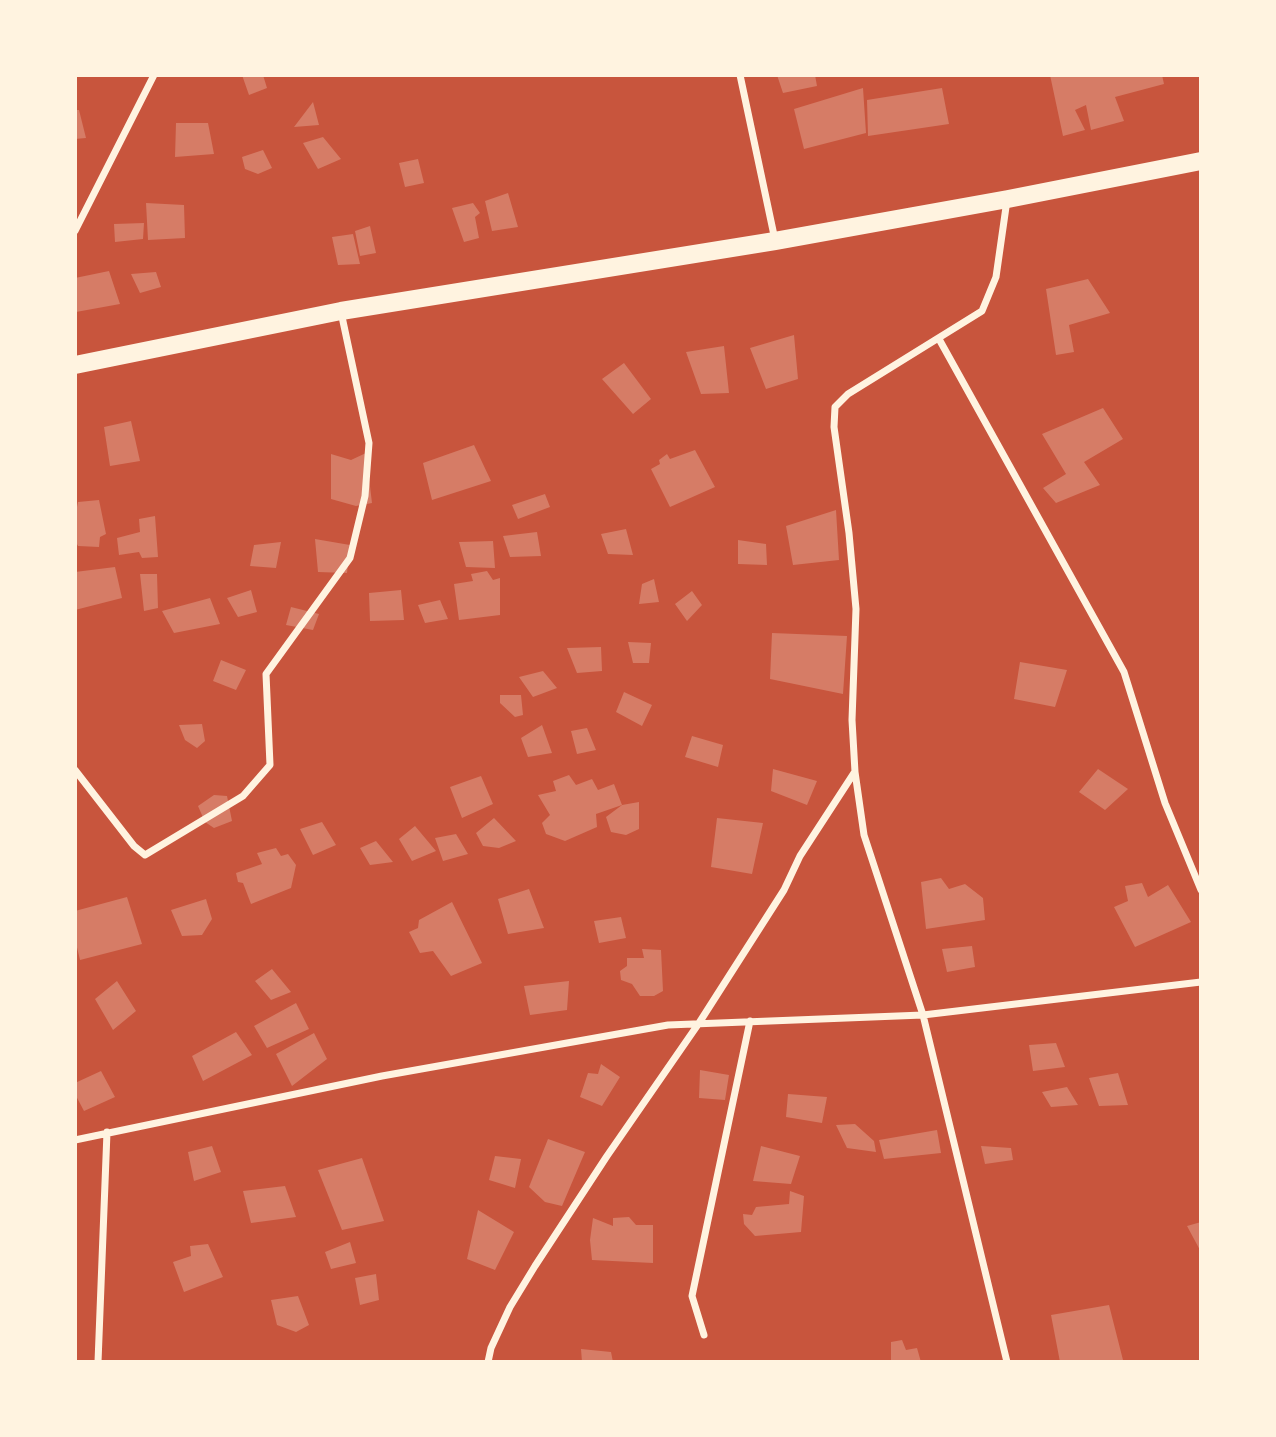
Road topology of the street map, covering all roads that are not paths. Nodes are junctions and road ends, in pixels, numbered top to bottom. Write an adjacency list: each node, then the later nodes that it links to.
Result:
1 (154, 75): 5 (street)
2 (740, 75): 6 (street)
3 (1201, 161): 4 (main road)
4 (1008, 199): 6 (main road); 8 (street)
5 (75, 231)
6 (775, 241): 7 (main road)
7 (341, 311): 9 (main road); 10 (street)
8 (939, 339): 11 (street); 12 (street)
9 (75, 365)
10 (75, 770)
11 (855, 772): 14 (street); 16 (street)
12 (1201, 890)
13 (1201, 982): 14 (street)
14 (922, 1015): 15 (street); 22 (street)
15 (750, 1021): 16 (street); 19 (street)
16 (699, 1023): 17 (street); 21 (street)
17 (107, 1132): 18 (street); 20 (street)
18 (75, 1140)
19 (704, 1335)
20 (98, 1362)
21 (488, 1362)
22 (1007, 1362)

